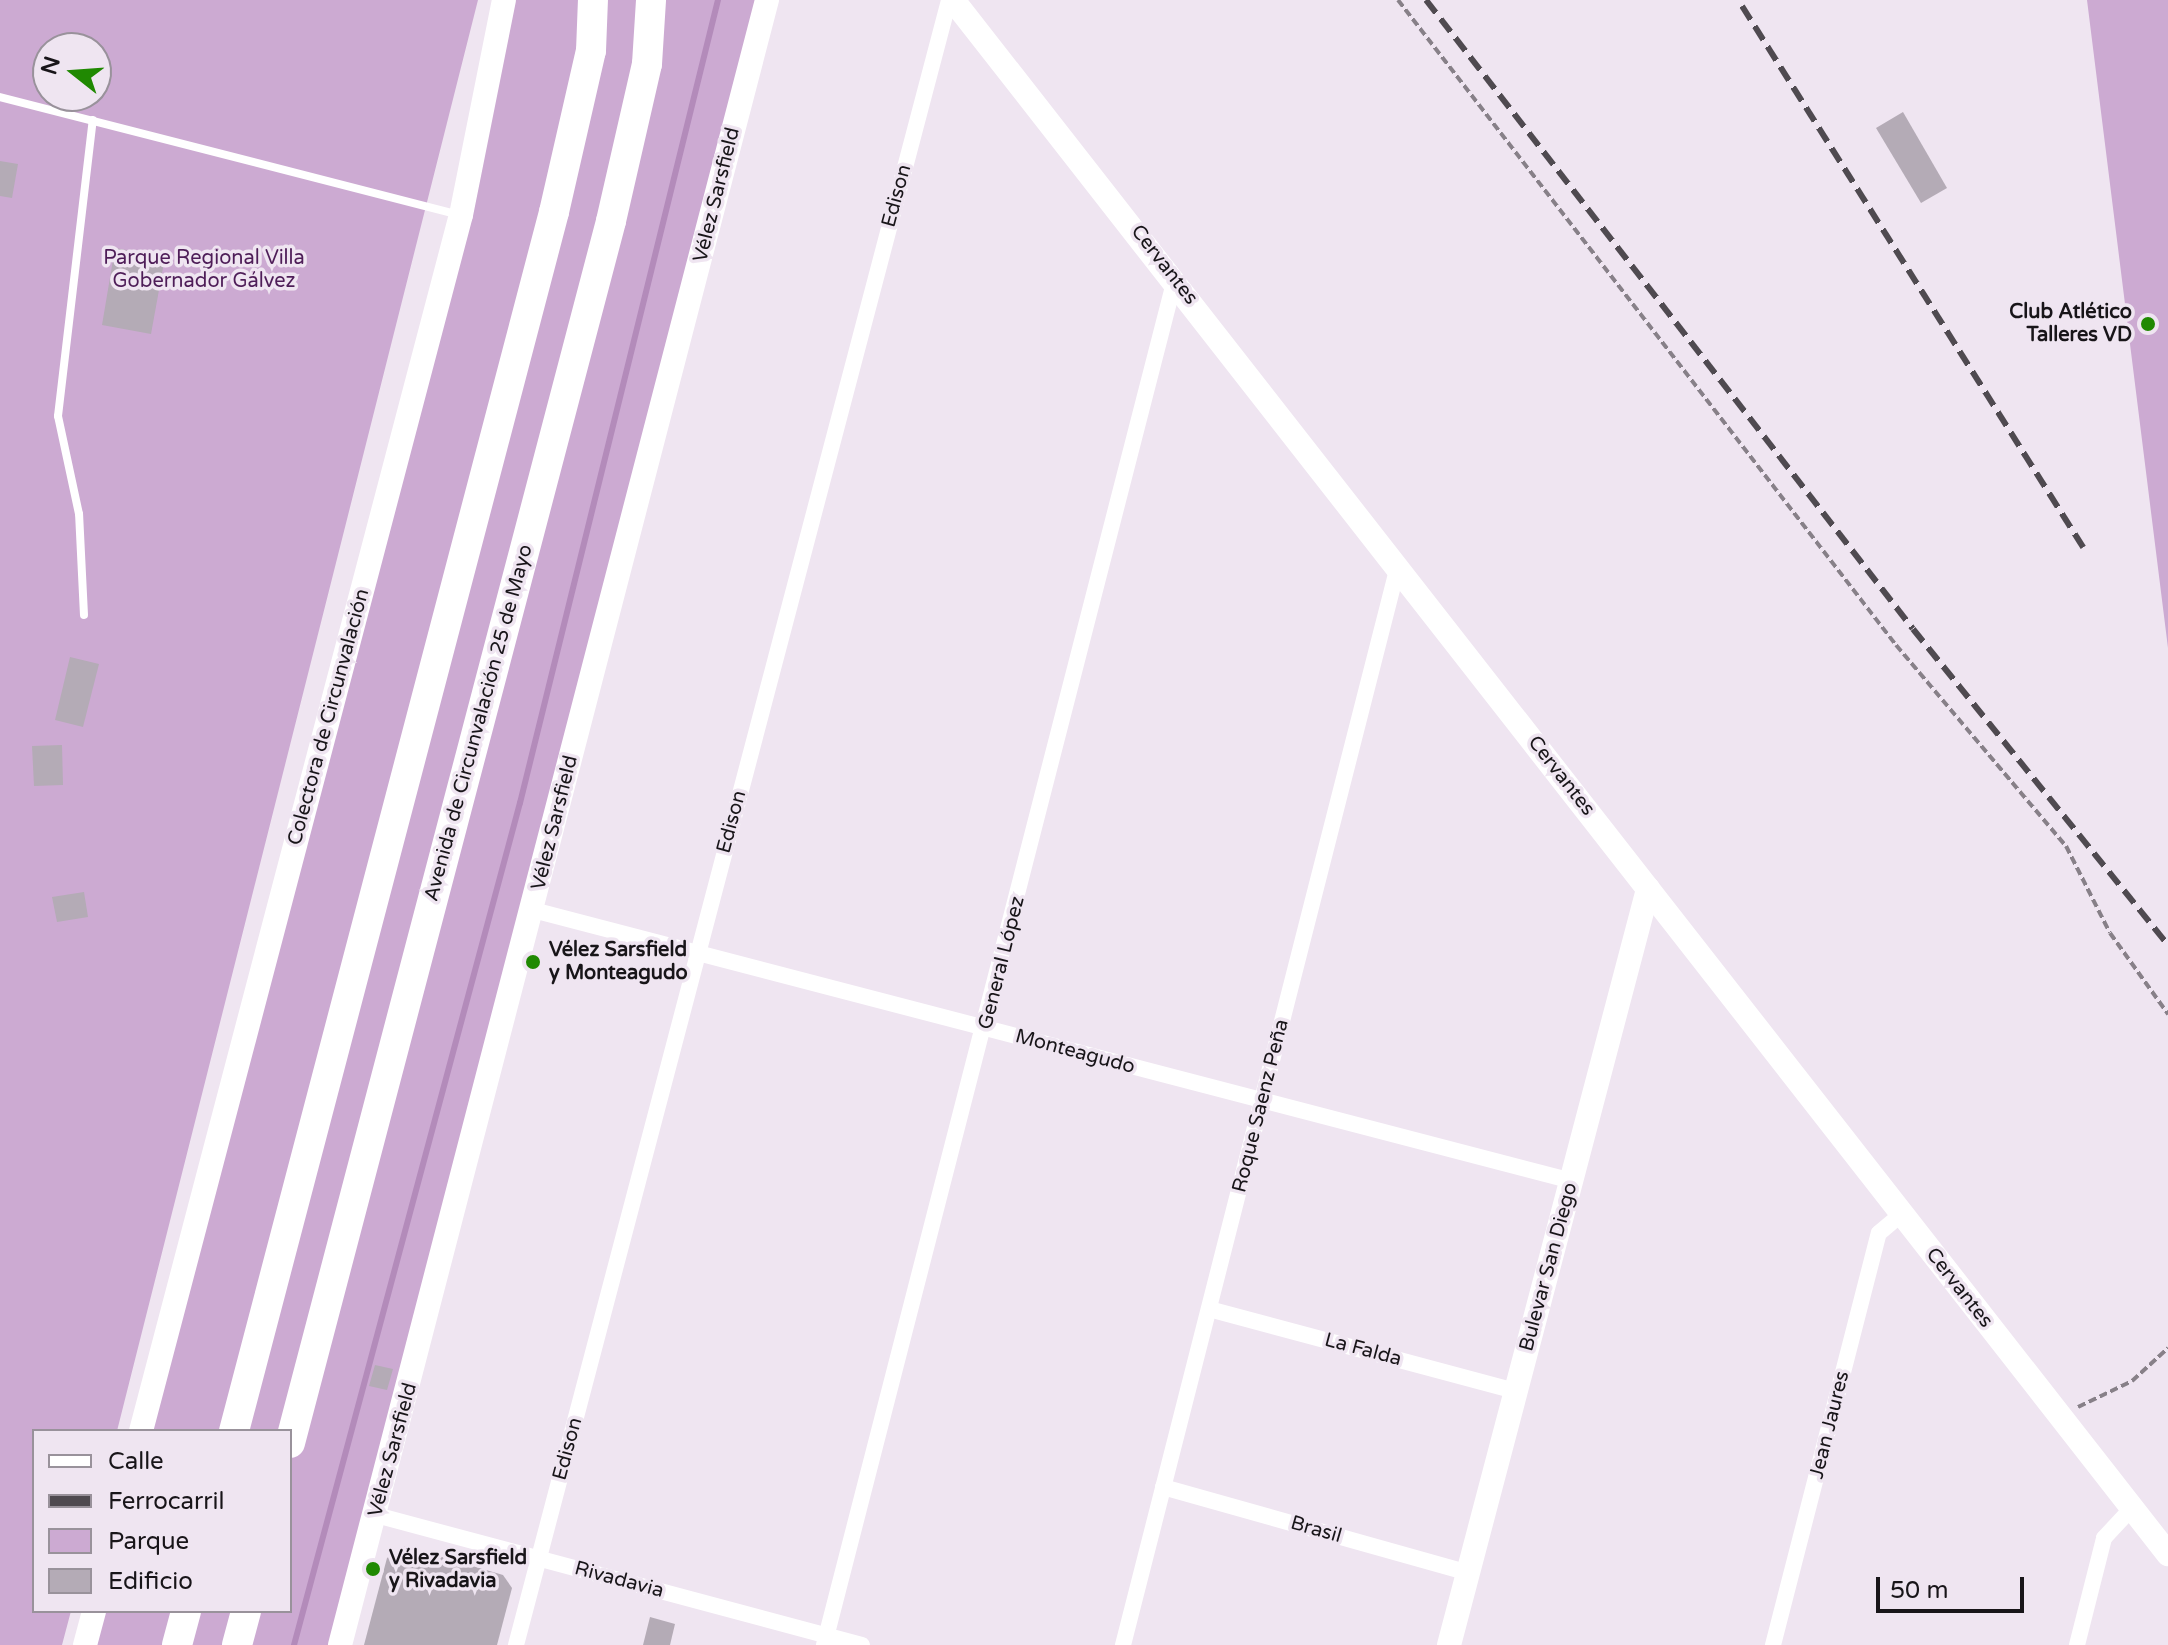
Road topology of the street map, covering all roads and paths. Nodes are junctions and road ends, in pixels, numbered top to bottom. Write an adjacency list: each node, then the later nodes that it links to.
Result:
1 (504, 0): 9 (main road, Colectora de Circunvalación)
2 (593, 0): 26 (highway)
3 (651, 0): 27 (highway, Avenida de Circunvalación 25 de Mayo)
4 (767, 0): 14 (main road, Vélez Sarsfield)
5 (951, 0): 10 (main road, Cervantes); 15 (street, Edison)
6 (1398, 0): 16 (path)
7 (0, 97): 8 (lane)
8 (93, 120): 9 (lane); 12 (lane)
9 (461, 215): 25 (main road, Colectora de Circunvalación)
10 (1175, 279): 11 (main road, Cervantes); 17 (street, General López)
11 (1398, 566): 13 (main road, Cervantes); 18 (street, Roque Saenz Peña)
12 (84, 615)
13 (1648, 889): 19 (main road, Bulevar San Diego); 20 (main road, Cervantes)
14 (533, 910): 15 (street, Monteagudo); 30 (main road, Vélez Sarsfield)
15 (697, 953): 17 (street, Monteagudo); 32 (street, Edison)
16 (2168, 1014)
17 (985, 1028): 18 (street, Monteagudo); 37 (street, General López)
18 (1262, 1101): 19 (street, Monteagudo); 21 (street, Roque Saenz Peña)
19 (1572, 1181): 23 (main road, Bulevar San Diego)
20 (1902, 1214): 24 (main road, Cervantes); 46 (street, Jean Jaures)
21 (1209, 1309): 23 (street, La Falda); 28 (street, Roque Saenz Peña)
22 (2168, 1348): 24 (path)
23 (1516, 1391): 33 (main road, Bulevar San Diego)
24 (2057, 1413): 29 (main road, Cervantes)
25 (142, 1429)
26 (235, 1429)
27 (292, 1435)
28 (1163, 1487): 33 (street, Brasil); 44 (street, Roque Saenz Peña)
29 (2131, 1509): 31 (main road, Cervantes); 47 (street)
30 (376, 1515): 32 (street, Rivadavia); 41 (main road, Vélez Sarsfield)
31 (2168, 1554)
32 (539, 1559): 37 (street, Rivadavia); 42 (street, Edison)
33 (1468, 1573): 45 (main road, Bulevar San Diego)
34 (93, 1613): 38 (main road)
35 (185, 1613): 39 (highway)
36 (245, 1613): 40 (highway)
37 (826, 1640): 43 (street, Rivadavia)
38 (85, 1645)
39 (177, 1645)
40 (237, 1645)
41 (340, 1645)
42 (516, 1645)
43 (862, 1645)
44 (1123, 1645)
45 (1449, 1645)
46 (1773, 1645)
47 (2077, 1645)

